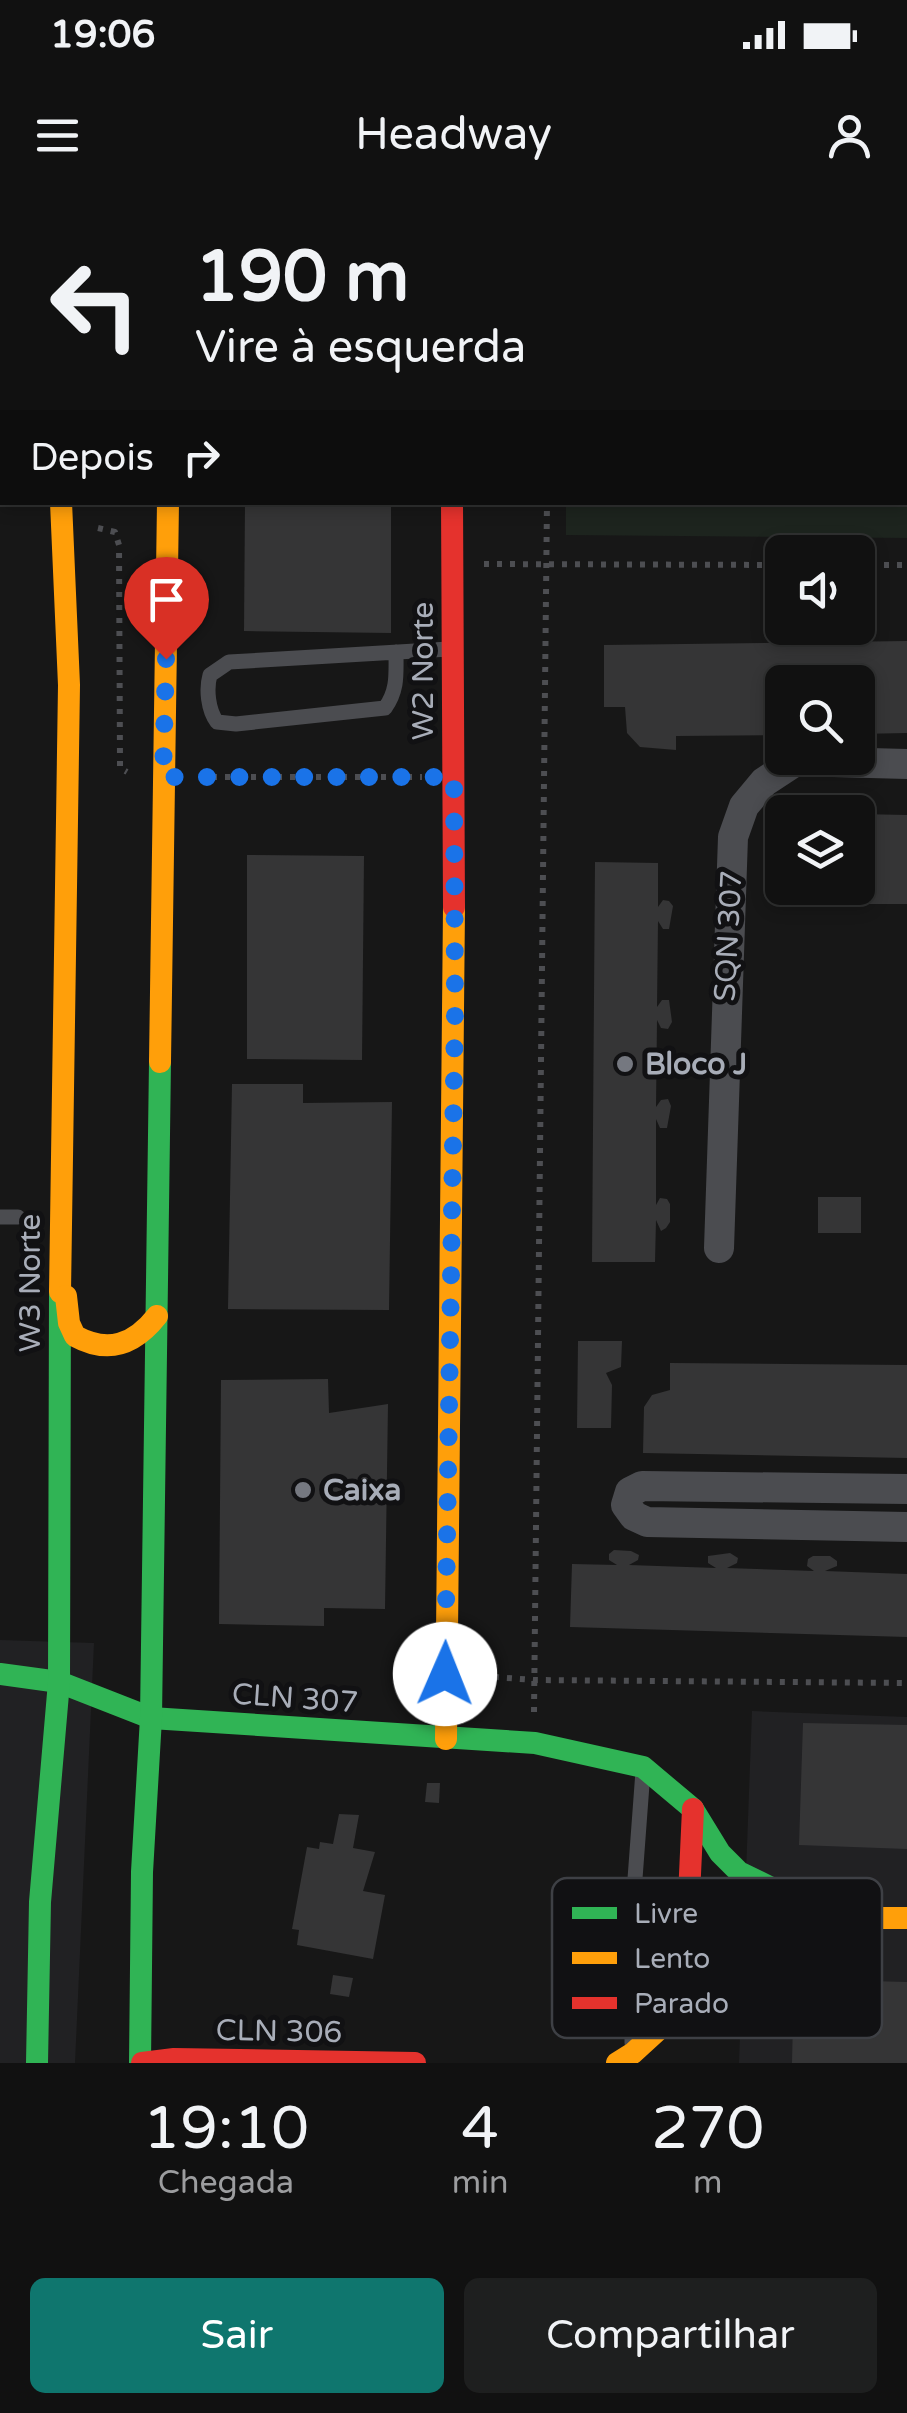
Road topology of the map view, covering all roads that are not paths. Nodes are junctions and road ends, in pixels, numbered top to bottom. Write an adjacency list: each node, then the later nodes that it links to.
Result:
1 (168, 505): 11 (main road)
2 (452, 505): 4 (main road, W2 Norte)
3 (62, 514): 9 (main road, W3 Norte)
4 (453, 649): 5 (lane); 17 (main road, W2 Norte)
5 (396, 652): 5 (lane)
6 (907, 764): 10 (street, SQN 307)
7 (18, 1216): 8 (lane)
8 (0, 1218)
9 (60, 1234): 11 (main road); 15 (main road, W3 Norte)
10 (719, 1248)
11 (157, 1316): 16 (main road)
12 (907, 1489): 13 (street)
13 (907, 1527)
14 (0, 1674): 15 (main road, CLN 307)
15 (59, 1682): 16 (main road, CLN 307); 25 (main road, W3 Norte)
16 (151, 1718): 17 (main road, CLN 307); 26 (main road)
17 (446, 1739): 18 (main road, CLN 307)
18 (643, 1768): 19 (main road, CLN 307); 20 (lane)
19 (692, 1809): 21 (main road); 22 (main road, CLN 307)
20 (635, 1878)
21 (689, 1878)
22 (750, 1878)
23 (647, 2038): 24 (main road)
24 (625, 2058)
25 (37, 2063)
26 (141, 2063): 27 (main road, CLN 306)
27 (415, 2063)

